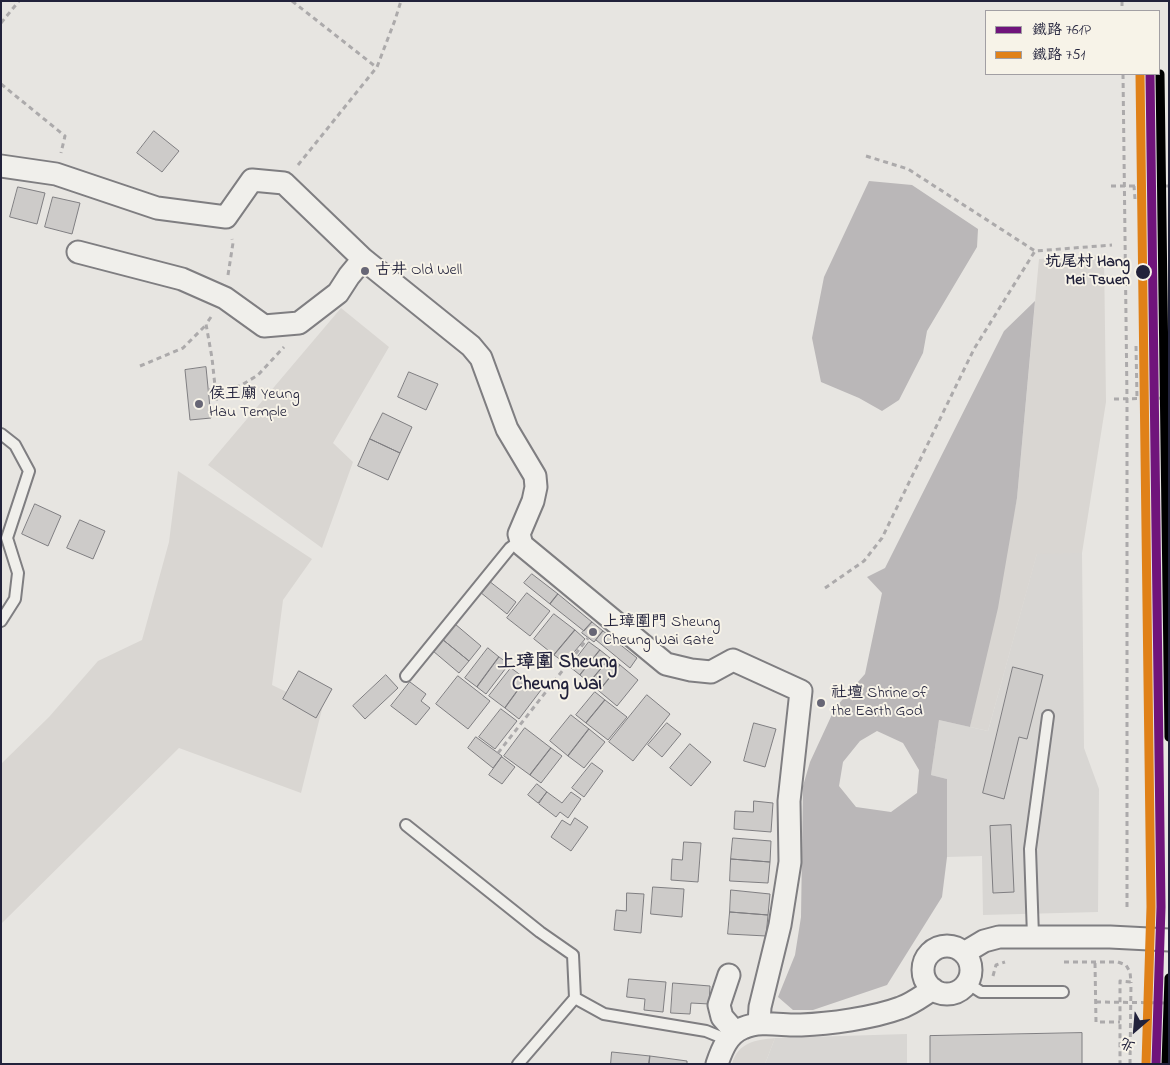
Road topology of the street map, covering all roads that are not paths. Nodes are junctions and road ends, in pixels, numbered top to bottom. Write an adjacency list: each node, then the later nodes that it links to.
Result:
1 (1, 166): 3 (street)
2 (78, 252): 3 (street)
3 (363, 259): 5 (street)
4 (1, 434): 6 (lane)
5 (521, 540): 7 (lane); 18 (street)
6 (1, 621)
7 (406, 676)
8 (1048, 716): 10 (lane)
9 (406, 825): 17 (lane)
10 (1034, 936): 11 (street); 12 (street)
11 (1169, 940)
12 (964, 953): 14 (street); 15 (street)
13 (729, 975): 19 (street)
14 (967, 983): 15 (street); 16 (lane)
15 (933, 989): 18 (street)
16 (1062, 992)
17 (575, 998): 19 (lane); 20 (lane)
18 (759, 1024): 19 (street)
19 (731, 1036): 21 (street)
20 (518, 1064)
21 (717, 1064)

